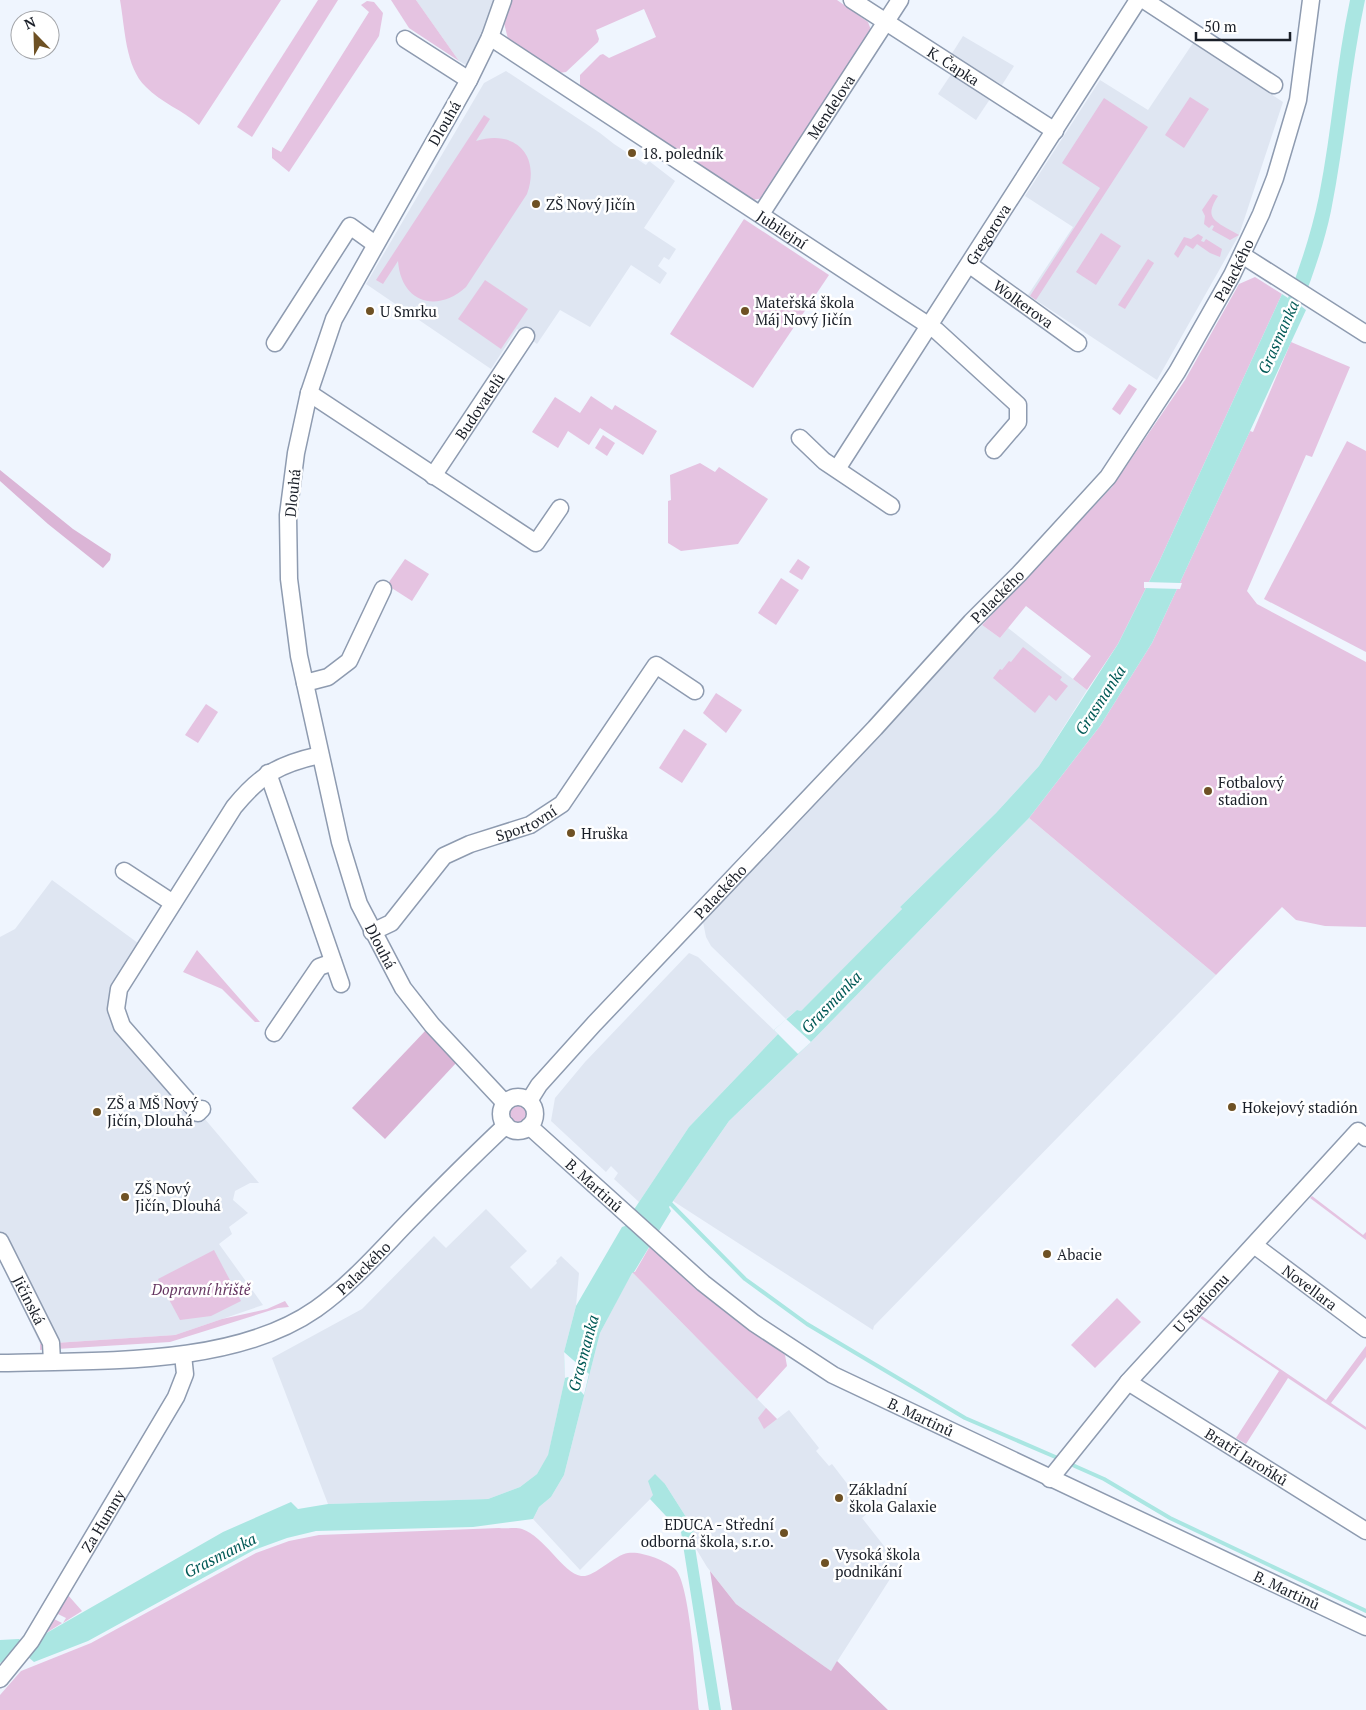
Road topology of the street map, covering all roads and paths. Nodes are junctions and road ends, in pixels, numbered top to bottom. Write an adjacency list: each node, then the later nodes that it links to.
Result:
1 (503, 0): 8 (street, Dlouhá)
2 (852, 0): 7 (street, K. Čapka)
3 (900, 0): 7 (street, Mendelova)
4 (1138, 0): 12 (street, Gregorova)
5 (1144, 0): 11 (street)
6 (1310, 0): 15 (street, Palackého)
7 (886, 22): 12 (street, K. Čapka); 13 (street, Mendelova)
8 (490, 37): 10 (street, Dlouhá); 13 (street, Jubilejní)
9 (405, 39): 10 (street)
10 (469, 80): 14 (street, Dlouhá)
11 (1274, 85)
12 (1055, 131): 16 (street, Gregorova)
13 (761, 214): 17 (street, Jubilejní)
14 (375, 244): 20 (street); 22 (street, Dlouhá)
15 (1242, 254): 18 (street); 40 (street, Palackého)
16 (970, 265): 17 (street, Gregorova); 21 (street, Wolkerova)
17 (930, 326): 24 (street, Jubilejní); 25 (street, Gregorova)
18 (1365, 329)
19 (526, 336): 26 (street, Budovatelů)
20 (275, 343)
21 (1078, 343)
22 (309, 393): 26 (street); 30 (street, Dlouhá)
23 (800, 438): 25 (street)
24 (994, 450)
25 (837, 469): 27 (street)
26 (433, 476): 28 (street)
27 (891, 506)
28 (560, 508)
29 (383, 589): 30 (street)
30 (305, 683): 32 (street, Dlouhá)
31 (695, 691): 36 (street, Sportovní)
32 (320, 754): 33 (street); 36 (street, Dlouhá)
33 (268, 773): 35 (street); 37 (street)
34 (124, 871): 35 (street)
35 (173, 903): 42 (street)
36 (372, 932): 41 (street, Dlouhá)
37 (333, 962): 38 (street); 39 (street)
38 (341, 984)
39 (274, 1033)
40 (529, 1101): 41 (street); 44 (street)
41 (506, 1103): 43 (street)
42 (202, 1109)
43 (506, 1124): 44 (street); 49 (street, Palackého)
44 (529, 1126): 53 (street, B. Martinů)
45 (1362, 1134): 47 (street, U Stadionu)
46 (0, 1241): 50 (street, Jičínská)
47 (1254, 1246): 48 (street, Novellara); 52 (street, U Stadionu)
48 (1366, 1328)
49 (183, 1355): 50 (street); 56 (street, Za Humny)
50 (52, 1361): 51 (street)
51 (0, 1363)
52 (1128, 1382): 53 (street, U Stadionu); 54 (street, Bratří Jaroňků)
53 (1050, 1479): 55 (street, B. Martinů)
54 (1366, 1531)
55 (1366, 1627)
56 (0, 1679)

